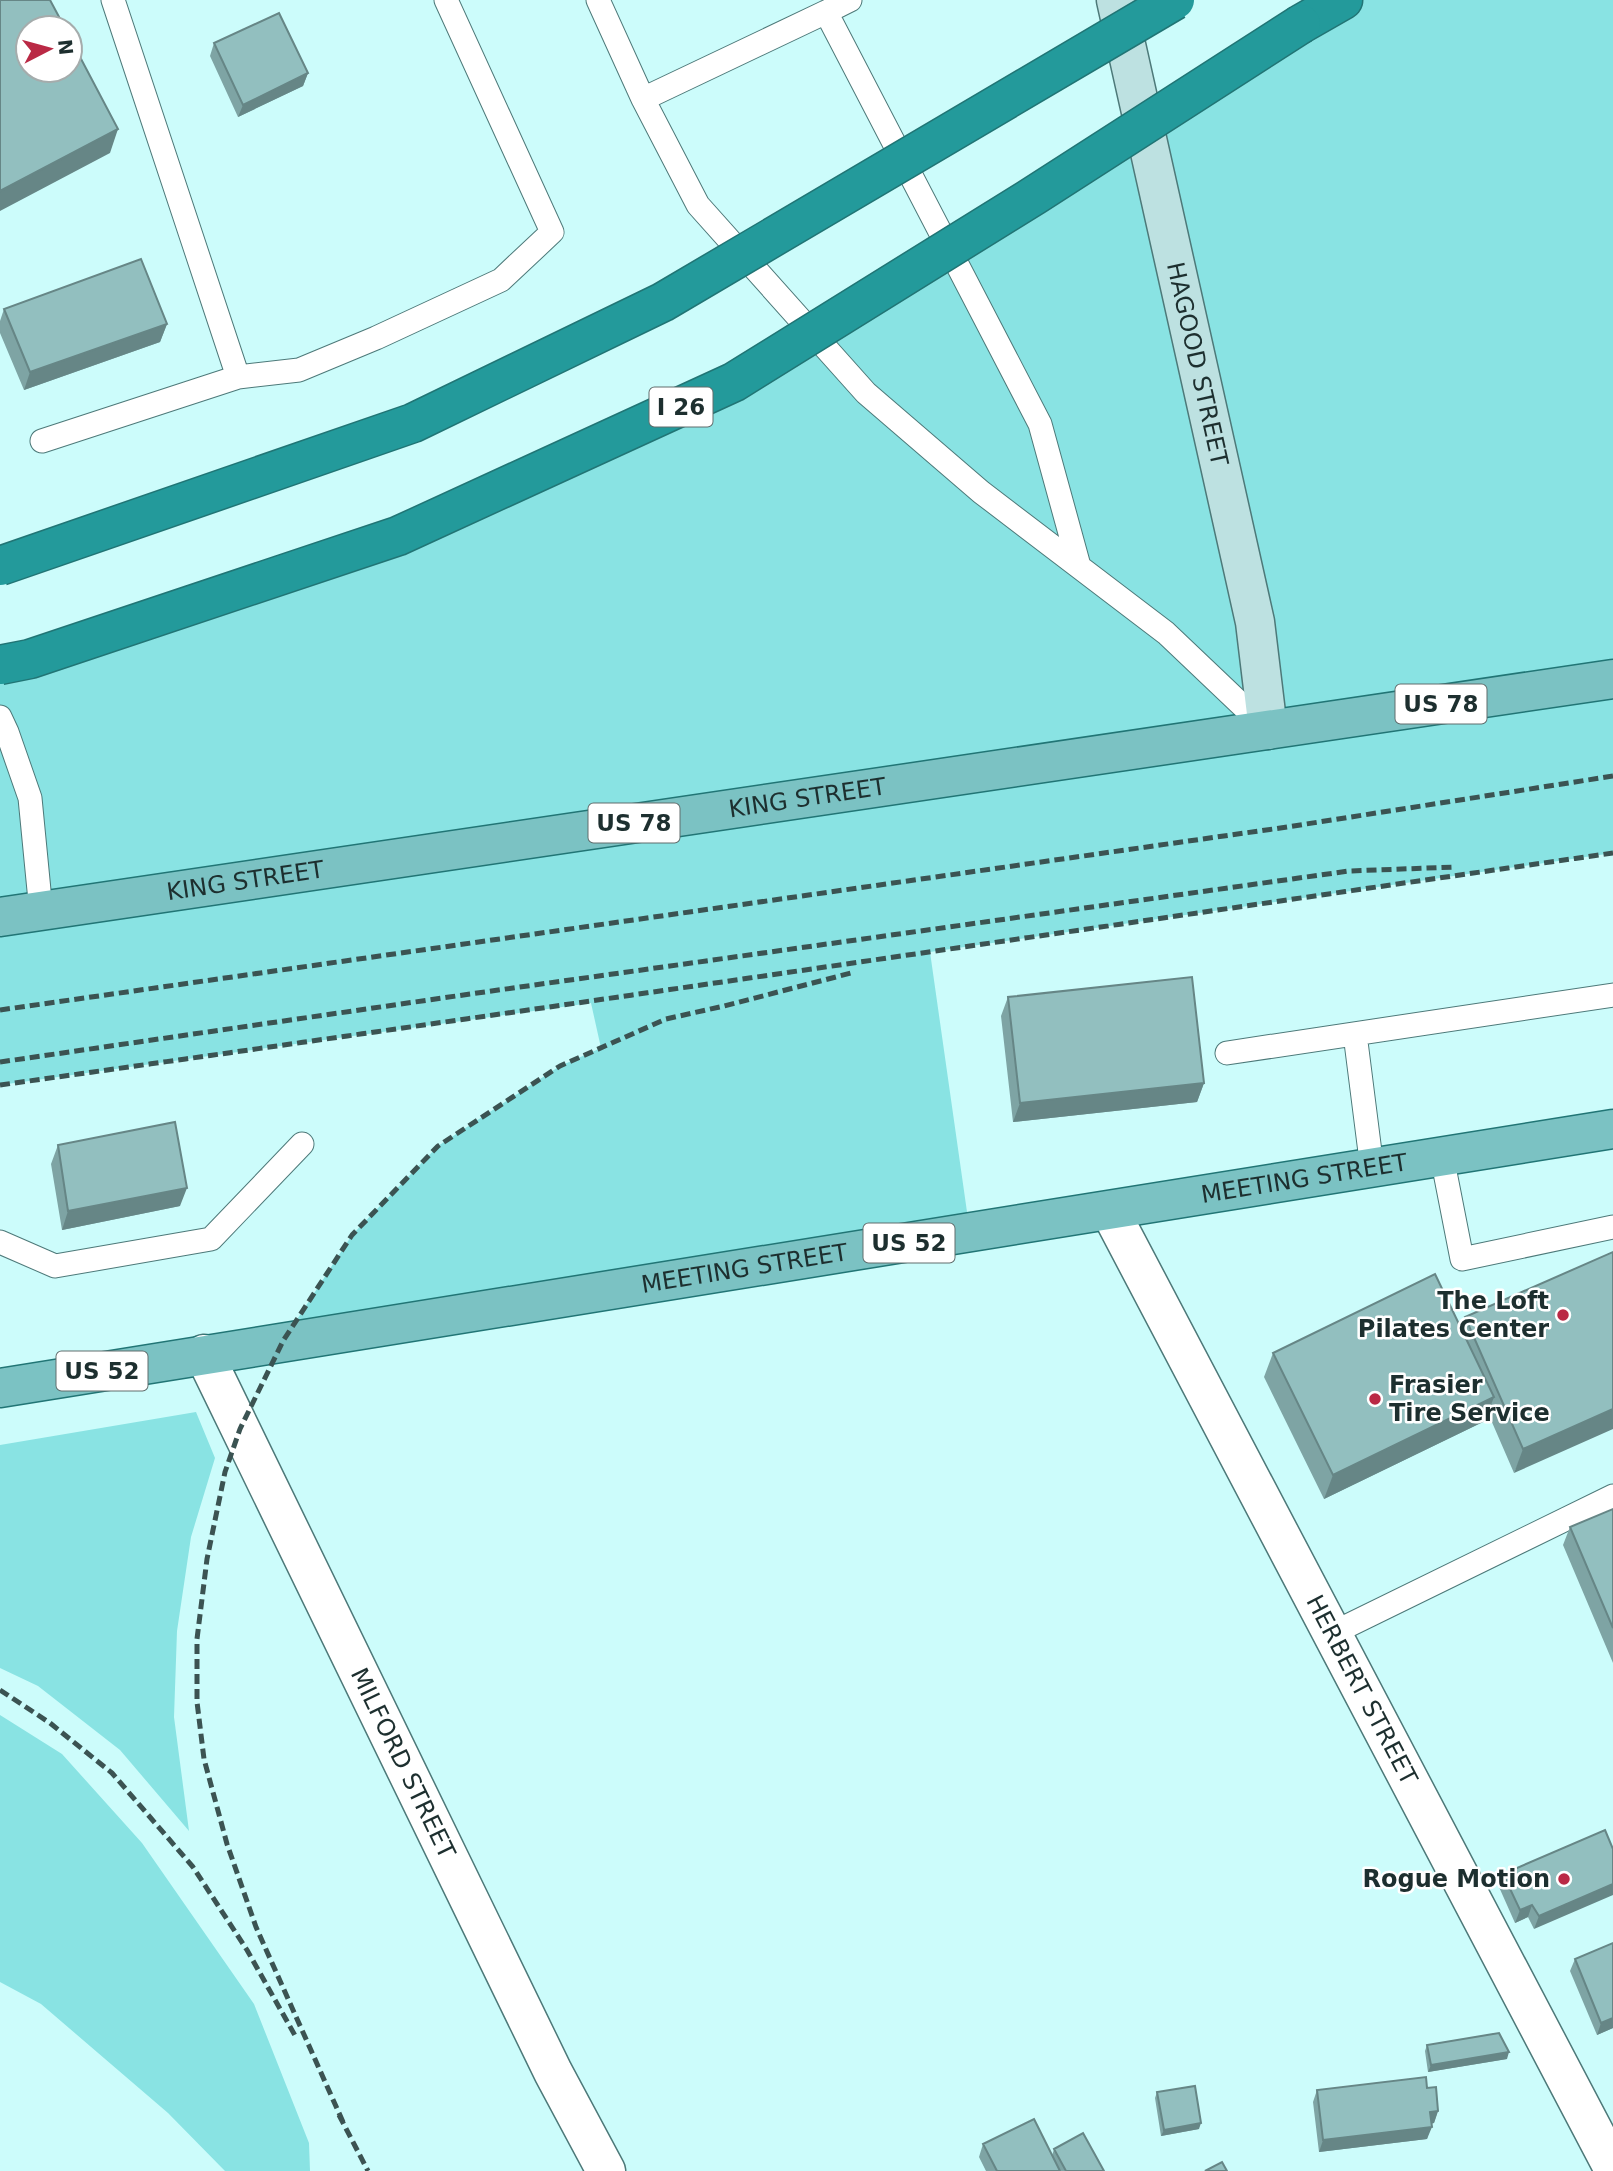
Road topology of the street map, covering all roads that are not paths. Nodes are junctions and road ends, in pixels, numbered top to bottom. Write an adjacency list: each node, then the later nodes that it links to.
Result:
1 (113, 0): 10 (lane)
2 (446, 0): 10 (lane)
3 (598, 0): 9 (lane)
4 (850, 0): 8 (lane)
5 (1116, 0): 17 (street, HAGOOD STREET)
6 (1175, 0): 12 (highway, bridge)
7 (1343, 0): 14 (highway, I 26, bridge)
8 (826, 12): 9 (lane); 13 (lane)
9 (643, 99): 13 (lane)
10 (237, 377): 11 (lane)
11 (42, 441)
12 (0, 566)
13 (1079, 566): 17 (lane)
14 (0, 665)
15 (1613, 679): 17 (main road, KING STREET / US 78)
16 (0, 717): 18 (lane)
17 (1268, 730): 18 (main road, KING STREET / US 78)
18 (41, 911): 19 (main road, KING STREET / US 78)
19 (0, 917)
20 (1613, 995): 21 (lane)
21 (1355, 1034): 22 (lane); 26 (lane)
22 (1227, 1053)
23 (1613, 1129): 25 (main road, MEETING STREET / US 52)
24 (303, 1144): 29 (lane)
25 (1442, 1157): 26 (main road, MEETING STREET / US 52); 28 (lane)
26 (1372, 1168): 27 (main road, MEETING STREET / US 52)
27 (1110, 1211): 30 (main road, MEETING STREET / US 52); 33 (street, HERBERT STREET)
28 (1613, 1227)
29 (0, 1241)
30 (204, 1354): 31 (main road, MEETING STREET / US 52); 35 (street, MILFORD STREET)
31 (0, 1388)
32 (1613, 1496): 33 (lane)
33 (1333, 1633): 34 (street, HERBERT STREET)
34 (1613, 2168)
35 (606, 2171)

